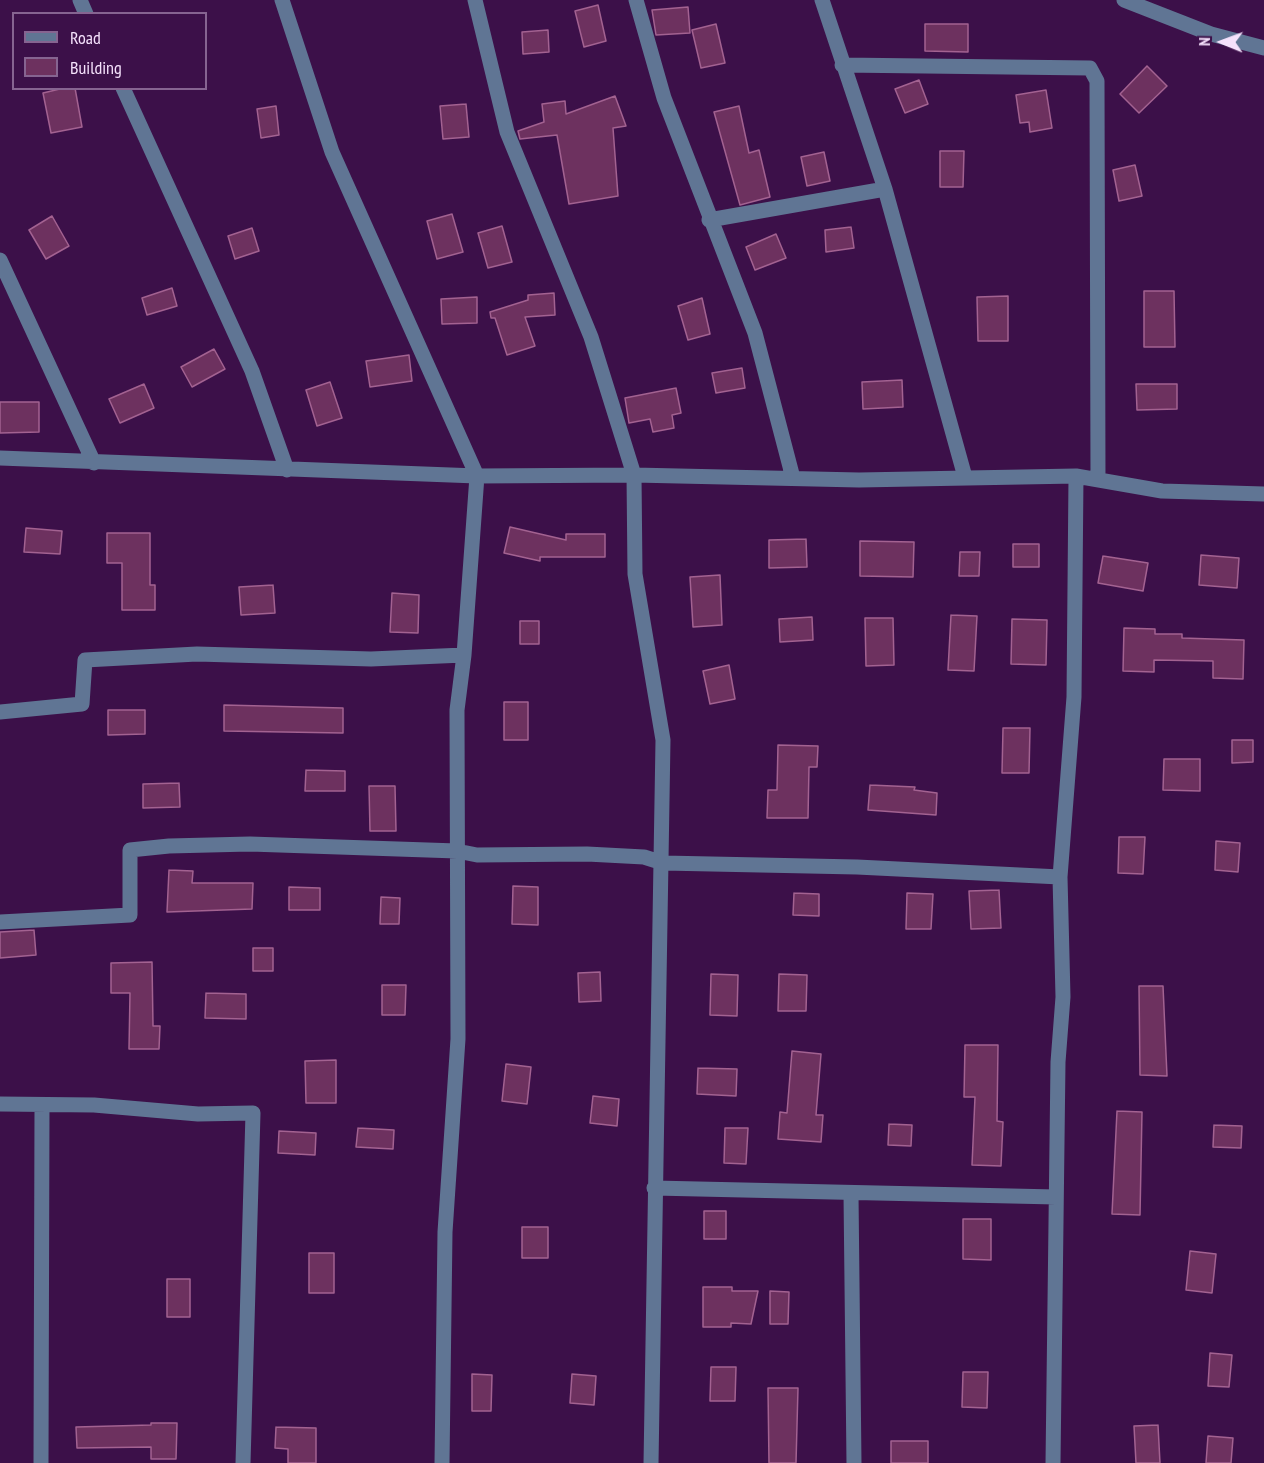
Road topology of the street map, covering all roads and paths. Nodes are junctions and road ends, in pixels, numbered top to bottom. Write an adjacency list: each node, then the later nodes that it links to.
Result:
1 (282, 0): 16 (street)
2 (475, 0): 15 (street)
3 (636, 0): 10 (street)
4 (822, 0): 7 (street)
5 (1124, 0): 6 (street)
6 (1264, 48)
7 (842, 65): 9 (street); 20 (street)
8 (124, 90): 14 (street)
9 (885, 189): 10 (street); 18 (street)
10 (709, 220): 19 (street)
11 (0, 260): 13 (street)
12 (0, 458): 13 (street)
13 (94, 463): 14 (street)
14 (287, 470): 16 (street)
15 (634, 475): 16 (street); 19 (street); 25 (street)
16 (477, 476): 22 (street)
17 (1076, 476): 18 (street); 20 (street); 26 (street)
18 (966, 477): 19 (street)
19 (793, 478)
20 (1098, 479): 21 (street)
21 (1264, 494)
22 (464, 655): 23 (street); 24 (street)
23 (0, 712)
24 (457, 851): 25 (street); 27 (street); 35 (street)
25 (663, 863): 26 (street); 30 (street)
26 (1060, 878): 32 (street)
27 (0, 922)
28 (0, 1104): 29 (street)
29 (42, 1107): 33 (street); 34 (street)
30 (654, 1188): 31 (street); 36 (street)
31 (850, 1194): 32 (street); 37 (street)
32 (1056, 1197): 38 (street)
33 (41, 1463)
34 (243, 1463)
35 (442, 1463)
36 (651, 1463)
37 (854, 1463)
38 (1053, 1463)

